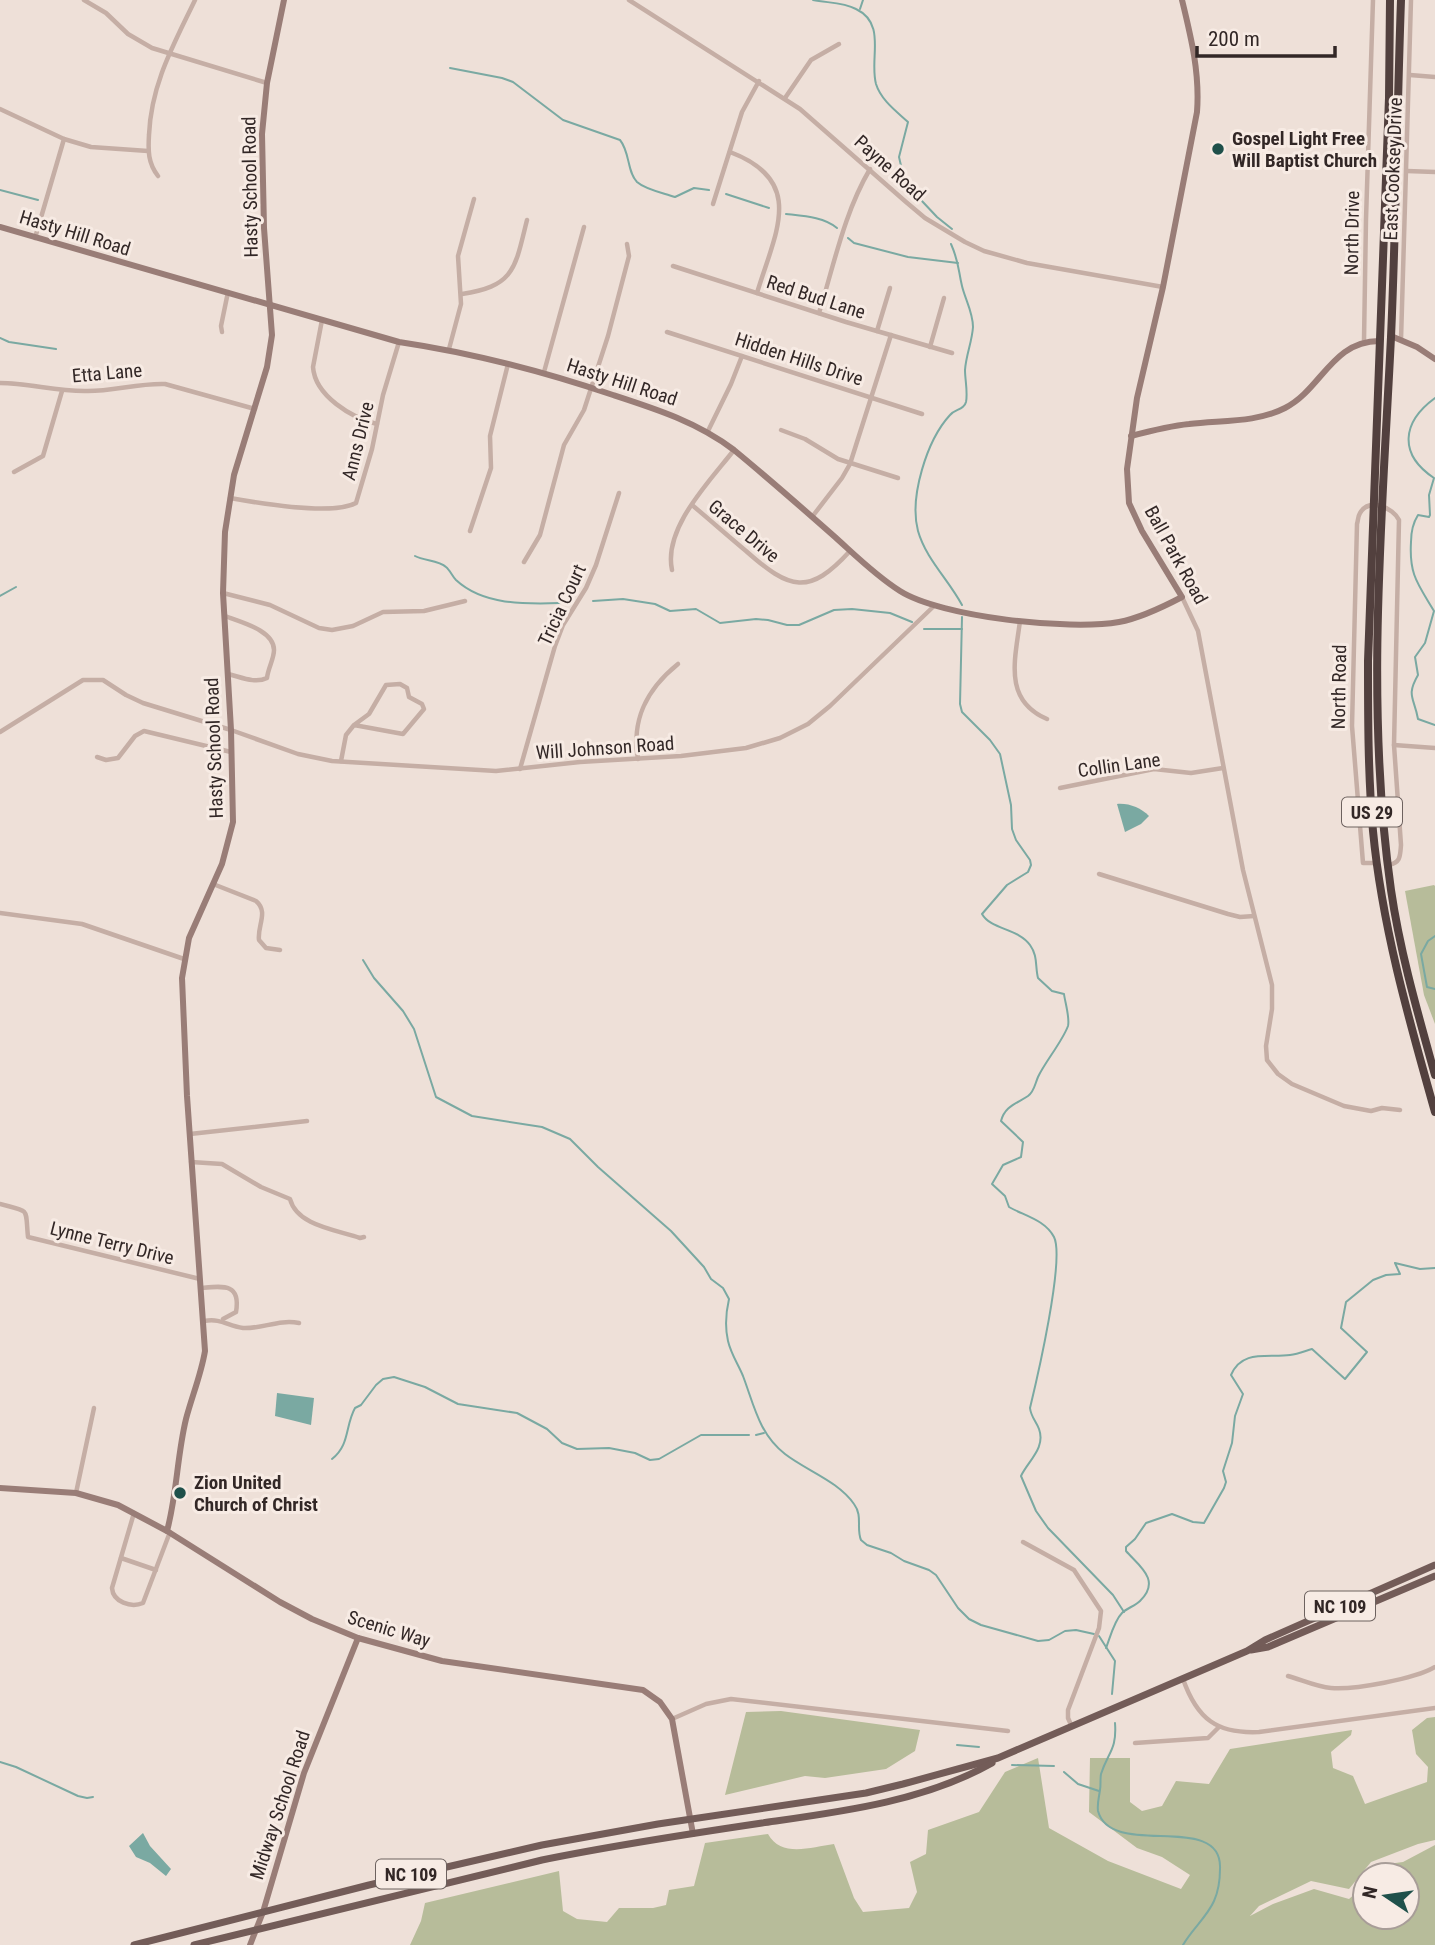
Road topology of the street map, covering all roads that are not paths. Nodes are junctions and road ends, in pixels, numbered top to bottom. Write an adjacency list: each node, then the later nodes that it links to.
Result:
1 (84, 0): 11 (street)
2 (195, 0): 11 (street)
3 (284, 0): 15 (street, Hasty School Road)
4 (629, 0): 14 (street, Payne Road)
5 (1182, 0): 33 (street, Ball Park Road)
6 (1373, 0): 49 (street, North Drive)
7 (1390, 0): 39 (highway, US 29)
8 (1401, 0): 47 (highway, US 29)
9 (1411, 0): 12 (street, East Cooksey Drive)
10 (839, 44): 16 (street)
11 (168, 55): 15 (street); 19 (street)
12 (1410, 75): 13 (street); 22 (street, East Cooksey Drive)
13 (1435, 77)
14 (759, 81): 16 (street, Payne Road); 20 (street)
15 (267, 83): 40 (street, Hasty School Road)
16 (785, 98): 21 (street, Payne Road)
17 (0, 109): 18 (street)
18 (64, 139): 19 (street); 30 (street)
19 (148, 151): 24 (street)
20 (730, 152): 26 (street); 36 (street)
21 (870, 169): 33 (street, Payne Road); 41 (street)
22 (1407, 171): 23 (street); 48 (street, East Cooksey Drive)
23 (1435, 172)
24 (158, 176)
25 (474, 199): 37 (street)
26 (713, 204)
27 (527, 220): 37 (street)
28 (0, 227): 30 (street, Hasty Hill Road)
29 (584, 227): 58 (street)
30 (35, 238): 35 (street, Hasty Hill Road)
31 (627, 244): 60 (street)
32 (673, 266): 36 (street, Red Bud Lane)
33 (1163, 287): 69 (street, Ball Park Road)
34 (890, 288): 43 (street)
35 (228, 292): 40 (street, Hasty Hill Road); 44 (street)
36 (757, 293): 41 (street, Red Bud Lane)
37 (462, 294): 53 (street)
38 (944, 298): 52 (street)
39 (1382, 301): 47 (highway); 50 (highway, US 29)
40 (271, 304): 42 (street, Hasty Hill Road); 64 (street, Hasty School Road)
41 (820, 313): 43 (street, Red Bud Lane)
42 (322, 320): 51 (street, Hasty Hill Road); 66 (street)
43 (877, 331): 46 (street, Red Bud Lane)
44 (222, 332)
45 (667, 332): 55 (street, Hidden Hills Drive)
46 (891, 335): 52 (street, Red Bud Lane); 63 (street)
47 (1391, 336): 48 (street); 61 (highway, US 29)
48 (1401, 340): 56 (street)
49 (1364, 341): 50 (street); 69 (street)
50 (1379, 341): 61 (highway); 77 (highway, US 29)
51 (399, 342): 53 (street, Hasty Hill Road); 66 (street, Anns Drive)
52 (930, 347): 54 (street, Red Bud Lane)
53 (449, 349): 57 (street, Hasty Hill Road)
54 (952, 353)
55 (742, 356): 63 (street, Hidden Hills Drive); 68 (street)
56 (1435, 359)
57 (508, 363): 58 (street, Hasty Hill Road); 79 (street)
58 (544, 372): 60 (street, Hasty Hill Road)
59 (0, 383): 62 (street, Etta Lane)
60 (591, 387): 68 (street, Hasty Hill Road); 81 (street)
61 (1388, 388): 77 (highway, US 29)
62 (62, 391): 64 (street, Etta Lane); 72 (street)
63 (872, 397): 65 (street, Hidden Hills Drive); 71 (street)
64 (255, 410): 75 (street, Hasty School Road)
65 (922, 414)
66 (377, 424): 75 (street, Anns Drive)
67 (781, 430): 71 (street)
68 (708, 431): 70 (street, Hasty Hill Road)
69 (1131, 436): 84 (street, Ball Park Road)
70 (734, 450): 76 (street); 78 (street, Hasty Hill Road)
71 (850, 464): 73 (street); 78 (street)
72 (14, 471)
73 (898, 478)
74 (618, 493): 102 (street, Tricia Court)
75 (229, 498): 83 (street, Hasty School Road)
76 (692, 505): 80 (street, Grace Drive); 82 (street)
77 (1378, 506): 95 (street); 104 (highway, US 29); 104 (street, North Road); 105 (highway, US 29)
78 (812, 517): 80 (street, Hasty Hill Road)
79 (470, 531)
80 (850, 551): 86 (street, Hasty Hill Road)
81 (524, 562)
82 (672, 570)
83 (223, 593): 85 (street); 87 (street, Hasty School Road)
84 (1182, 597): 88 (street, Hasty Hill Road); 101 (street, Ball Park Road)
85 (465, 601)
86 (934, 606): 88 (street, Hasty Hill Road); 99 (street, Will Johnson Road)
87 (225, 616): 90 (street, Hasty School Road); 90 (street)
88 (1020, 621): 91 (street)
89 (678, 664): 99 (street)
90 (228, 674): 93 (street, Hasty School Road)
91 (1047, 719)
92 (354, 725): 92 (street); 100 (street)
93 (231, 730): 94 (street, Will Johnson Road); 97 (street, Hasty School Road); 100 (street, Will Johnson Road)
94 (0, 732)
95 (1394, 745): 96 (street); 105 (street)
96 (1435, 748)
97 (232, 752): 98 (street); 107 (street, Hasty School Road)
98 (97, 757)
99 (638, 759): 102 (street, Will Johnson Road)
100 (341, 761): 102 (street, Will Johnson Road)
101 (1223, 768): 103 (street, Collin Lane); 109 (street, Ball Park Road)
102 (520, 769)
103 (1060, 788)
104 (1378, 863): 114 (highway, US 29)
105 (1388, 865): 112 (highway, US 29)
106 (1098, 874): 109 (street)
107 (213, 884): 110 (street); 111 (street, Hasty School Road)
108 (0, 914): 111 (street)
109 (1254, 916): 113 (street, Ball Park Road)
110 (280, 950)
111 (184, 959): 116 (street, Hasty School Road)
112 (1435, 1075)
113 (1400, 1110)
114 (1435, 1112)
115 (307, 1121): 116 (street)
116 (190, 1134): 117 (street, Hasty School Road)
117 (191, 1162): 119 (street); 120 (street, Hasty School Road)
118 (0, 1204): 120 (street, Lynne Terry Drive)
119 (364, 1237)
120 (200, 1279): 121 (street, Hasty School Road)
121 (201, 1288): 122 (street); 123 (street, Hasty School Road)
122 (219, 1320): 123 (street); 124 (street)
123 (204, 1321): 129 (street, Hasty School Road)
124 (299, 1323)
125 (94, 1408): 127 (street)
126 (0, 1488): 127 (street, Scenic Way)
127 (76, 1493): 128 (street, Scenic Way)
128 (135, 1512): 129 (street, Scenic Way); 131 (street)
129 (168, 1532): 133 (street); 135 (street, Scenic Way)
130 (1023, 1542): 142 (street)
131 (121, 1558): 133 (street); 133 (street)
132 (1435, 1565): 136 (main road, NC 109)
133 (156, 1570)
134 (1435, 1576): 136 (main road, NC 109)
135 (358, 1638): 141 (street, Scenic Way); 149 (street, Midway School Road)
136 (1247, 1651): 139 (main road, NC 109)
137 (1435, 1667): 138 (street)
138 (1288, 1676)
139 (1183, 1679): 142 (main road, NC 109); 143 (street)
140 (1435, 1708): 143 (street)
141 (672, 1719): 144 (street); 147 (street)
142 (1072, 1727): 146 (main road, NC 109)
143 (1219, 1727): 145 (street)
144 (1008, 1731)
145 (1135, 1744)
146 (998, 1758): 147 (main road, NC 109); 148 (main road, NC 109)
147 (691, 1819): 148 (street); 149 (main road, NC 109)
148 (693, 1833): 150 (main road, NC 109)
149 (263, 1912): 150 (street, Midway School Road); 151 (main road, NC 109)
150 (257, 1928): 152 (main road, NC 109); 153 (street, Midway School Road)
151 (134, 1945)
152 (194, 1945)
153 (250, 1945)

